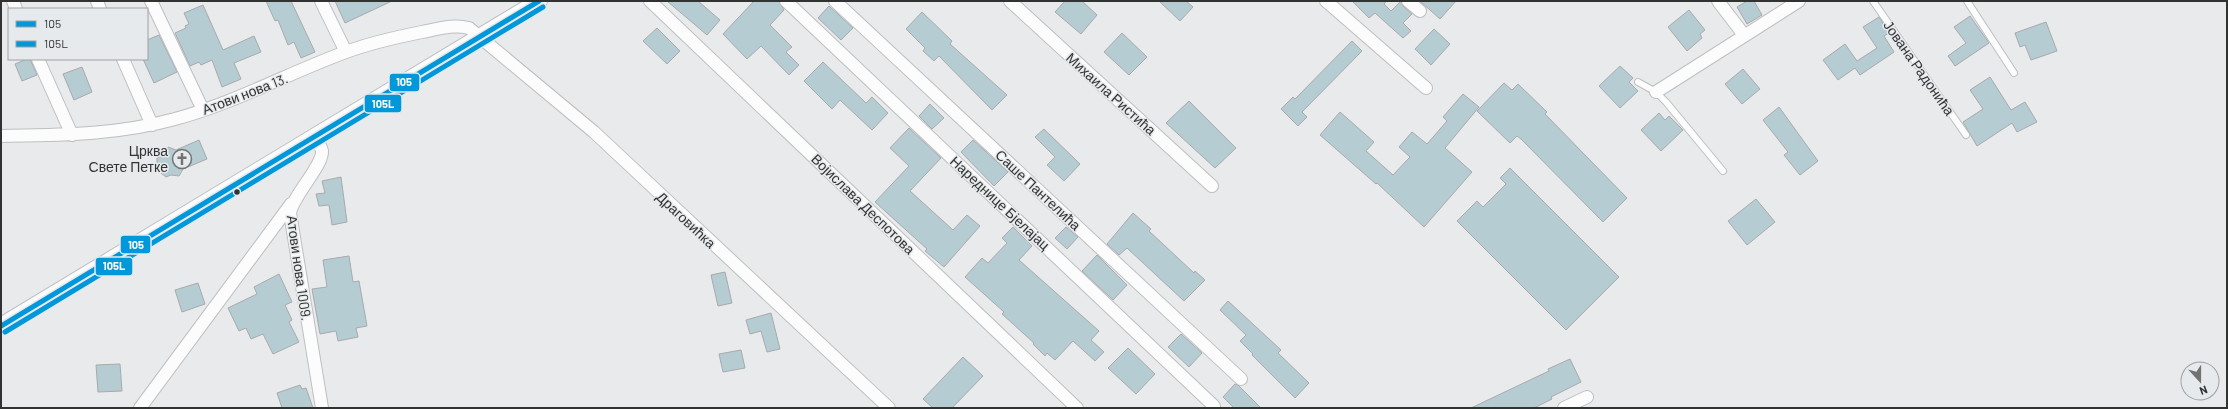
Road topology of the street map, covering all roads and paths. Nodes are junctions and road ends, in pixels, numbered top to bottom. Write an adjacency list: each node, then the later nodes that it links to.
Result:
1 (151, 1): 24 (street)
2 (322, 1): 17 (street)
3 (538, 1): 16 (street)
4 (650, 1): 40 (street, Војислава Деспотова)
5 (786, 1): 36 (street, Нареднице Бјелајац)
6 (835, 1): 34 (street, Саше Пантелића)
7 (1010, 1): 31 (street, Михаила Ристића)
8 (1326, 1): 22 (street)
9 (1408, 1): 14 (street)
10 (1718, 1): 15 (street)
11 (1873, 1): 27 (lane, Јована Радонића)
12 (1967, 1): 20 (lane)
13 (1794, 2): 15 (street)
14 (1420, 11)
15 (1744, 35): 23 (street)
16 (480, 36): 17 (street, Атови нова 13.); 29 (street); 39 (street, Драговићка)
17 (346, 52): 24 (street, Атови нова 13.)
18 (38, 60): 26 (street)
19 (123, 60): 25 (street)
20 (2014, 73)
21 (1638, 82): 23 (lane)
22 (1426, 88)
23 (1656, 92): 30 (lane)
24 (202, 110): 25 (street, Атови нова 13.)
25 (152, 125): 26 (street, Атови нова 13.)
26 (72, 135): 28 (street, Атови нова 13.)
27 (1966, 135)
28 (1, 136)
29 (315, 137): 32 (street, Атови нова 1009.); 33 (street)
30 (1723, 171)
31 (1212, 186)
32 (293, 202): 37 (street); 38 (street, Атови нова 1009.)
33 (1, 326)
34 (1241, 379)
35 (1587, 397): 41 (street)
36 (1214, 406)
37 (140, 408)
38 (322, 408)
39 (889, 408)
40 (1077, 408)
41 (1564, 408)

